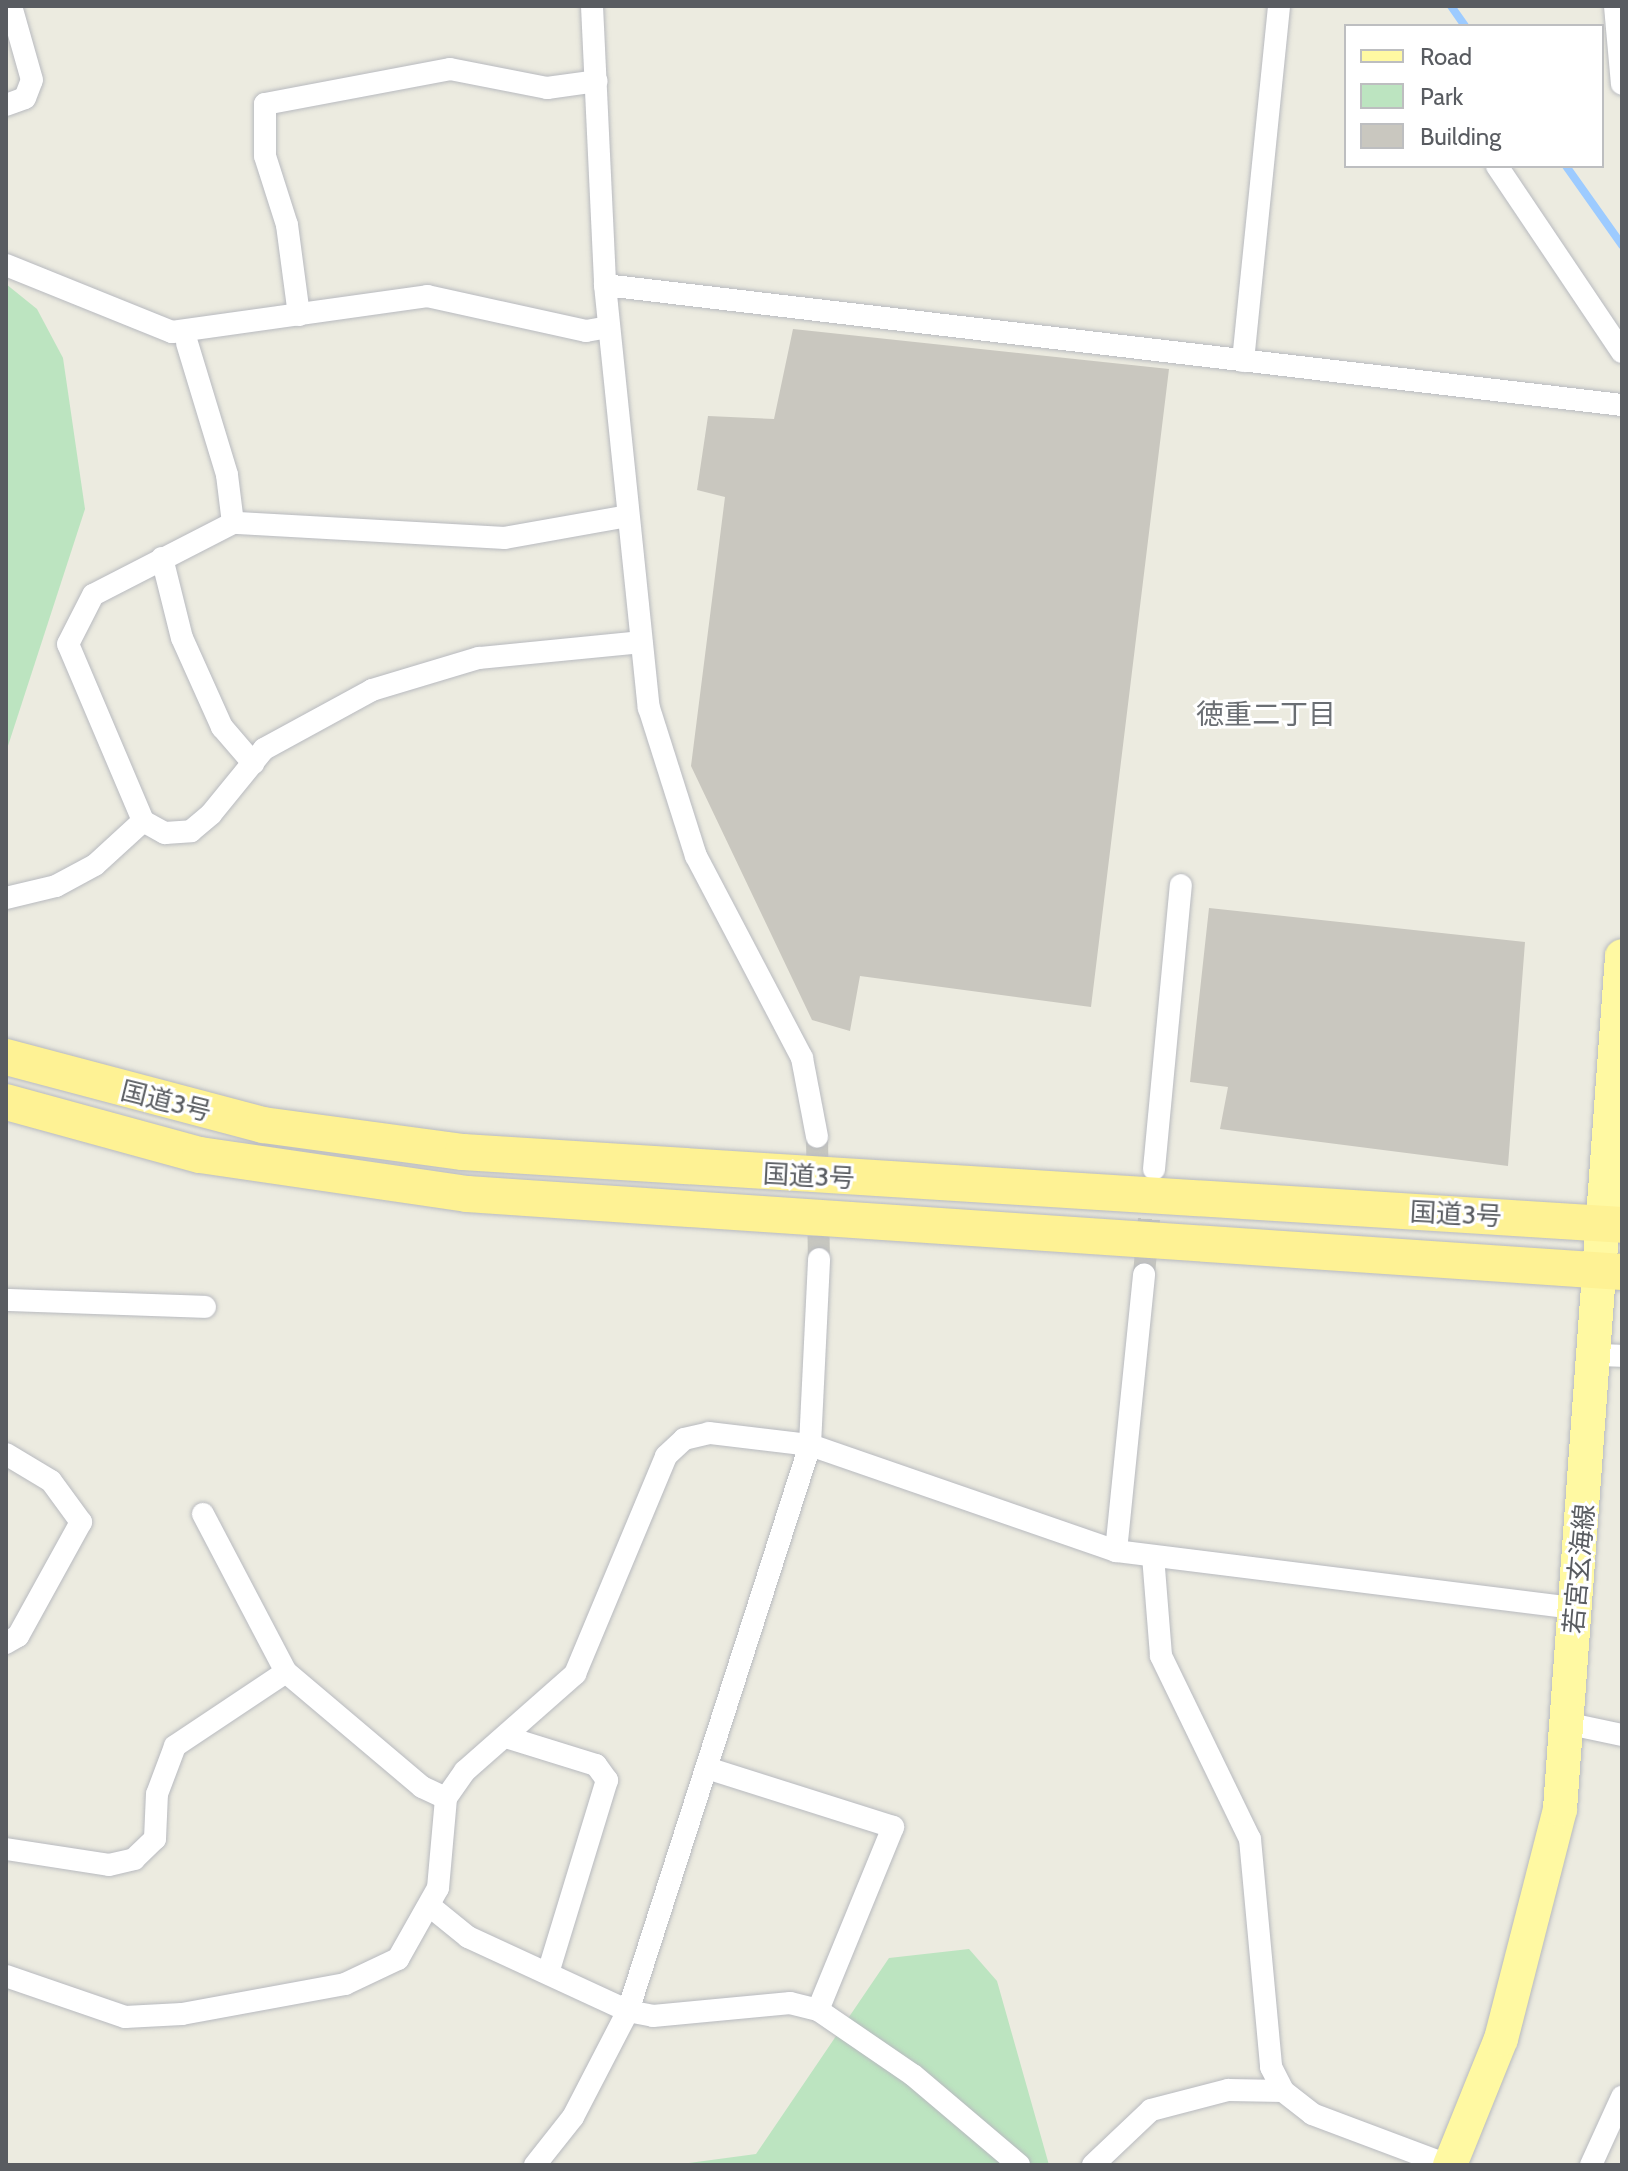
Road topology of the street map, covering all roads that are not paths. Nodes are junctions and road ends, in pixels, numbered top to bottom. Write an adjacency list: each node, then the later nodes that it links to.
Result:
1 (11, 6): 7 (street)
2 (592, 6): 6 (street)
3 (1279, 6): 15 (street)
4 (1615, 6): 5 (street)
5 (1621, 75)
6 (597, 81): 10 (street); 11 (street)
7 (6, 105)
8 (1498, 168): 14 (street)
9 (6, 265): 11 (street)
10 (605, 285): 12 (street); 15 (street)
11 (299, 315): 12 (street)
12 (609, 327): 17 (street)
13 (187, 343): 18 (street)
14 (1622, 352)
15 (1243, 361): 16 (street)
16 (1622, 405)
17 (628, 516): 18 (street); 20 (street)
18 (233, 523): 19 (street)
19 (162, 558): 21 (street); 22 (street)
20 (641, 642): 21 (street); 28 (street)
21 (253, 763): 22 (street)
22 (143, 821): 24 (street)
23 (1181, 885): 30 (street)
24 (6, 898)
25 (1622, 956): 29 (main road, 若宮玄海線)
26 (6, 1057): 31 (highway, 国道3号)
27 (6, 1102): 33 (highway, 国道3号)
28 (817, 1137)
29 (1617, 1160): 31 (main road, 若宮玄海線)
30 (1154, 1169)
31 (1615, 1224): 33 (main road, 若宮玄海線)
32 (819, 1259): 38 (street)
33 (1613, 1272): 37 (main road, 若宮玄海線)
34 (1144, 1274): 41 (street)
35 (6, 1300): 36 (street)
36 (205, 1307)
37 (1610, 1356): 43 (main road, 若宮玄海線)
38 (810, 1445): 41 (street); 48 (street); 49 (street)
39 (6, 1454): 44 (street)
40 (203, 1514): 45 (street)
41 (1116, 1551): 42 (street)
42 (1153, 1556): 43 (street); 57 (street)
43 (1575, 1608): 46 (main road, 若宮玄海線)
44 (6, 1643)
45 (286, 1672): 50 (street); 51 (street)
46 (1570, 1724): 47 (street); 62 (main road, 若宮玄海線)
47 (1622, 1735)
48 (509, 1738): 50 (street); 53 (street)
49 (707, 1768): 55 (street); 56 (street)
50 (446, 1798): 52 (street)
51 (6, 1849)
52 (431, 1907): 53 (street); 54 (street)
53 (548, 1973): 56 (street)
54 (7, 1979)
55 (818, 2010): 56 (street); 60 (street)
56 (628, 2011): 59 (street)
57 (1283, 2091): 61 (street); 62 (street)
58 (1622, 2097): 63 (street)
59 (535, 2165)
60 (1019, 2165)
61 (1093, 2165)
62 (1449, 2165)
63 (1591, 2165)

